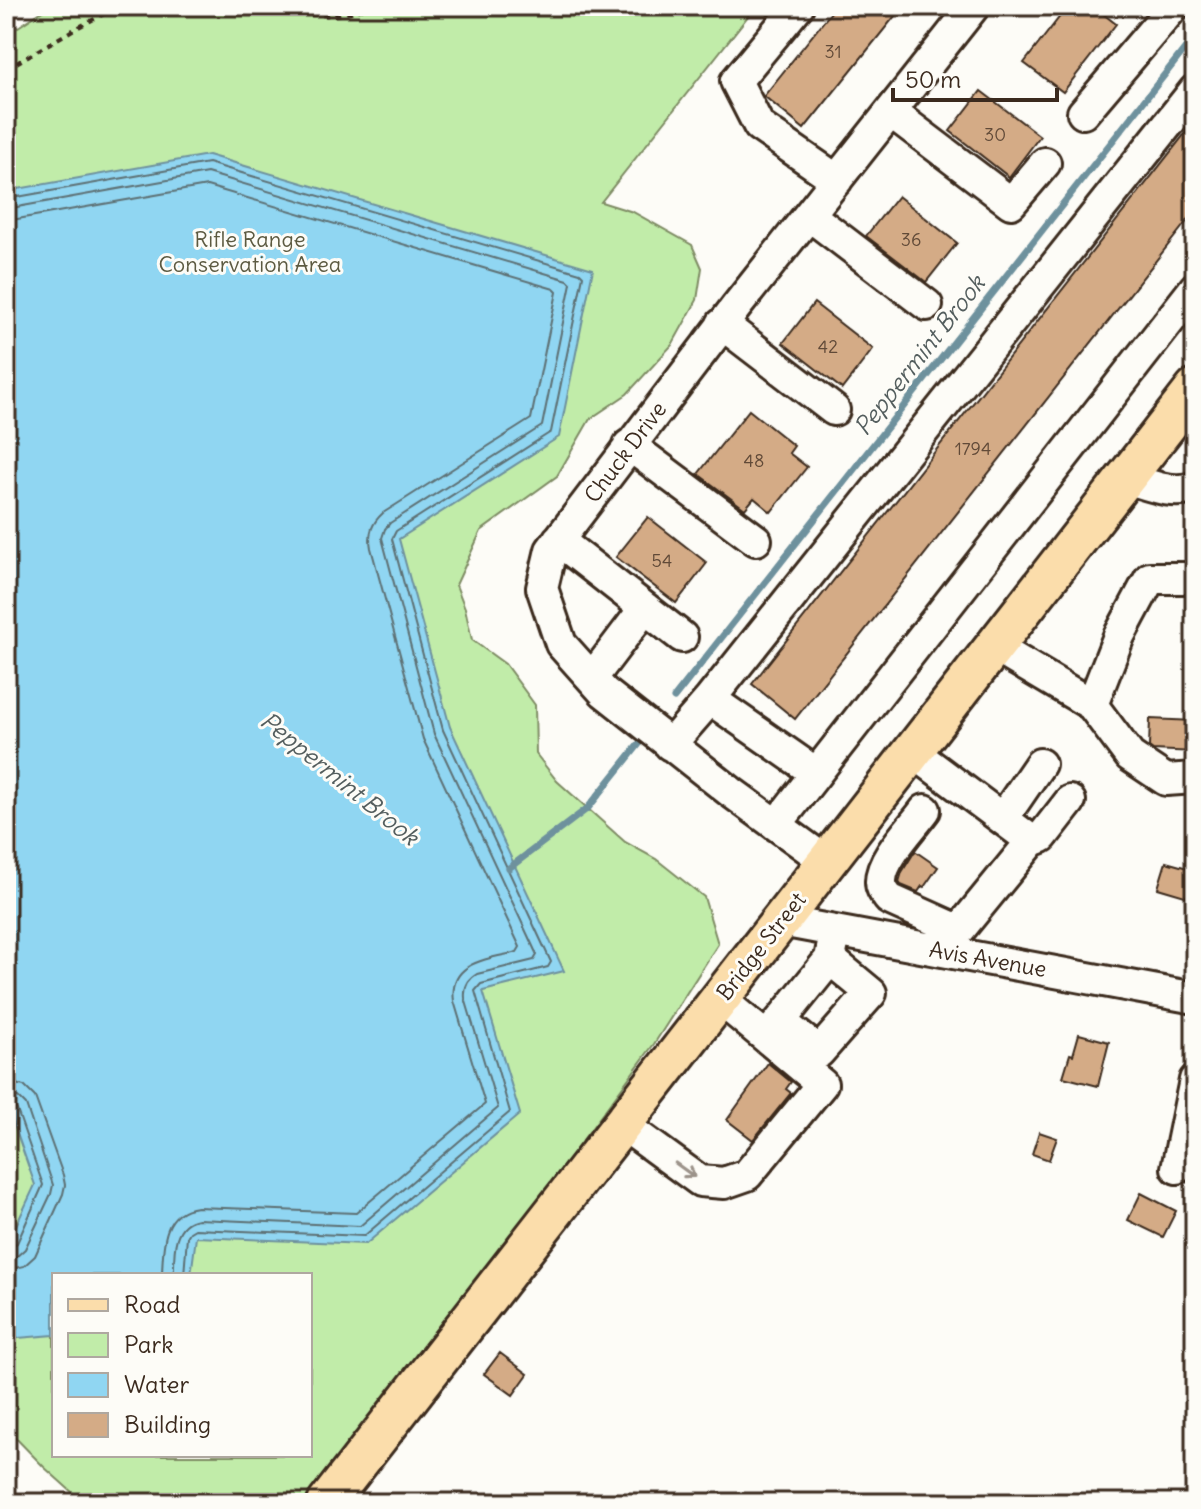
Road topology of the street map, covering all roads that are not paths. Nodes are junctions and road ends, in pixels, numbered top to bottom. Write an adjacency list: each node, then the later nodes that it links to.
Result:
1 (798, 6): 8 (street)
2 (974, 6): 5 (street, Chuck Drive)
3 (1157, 11): 6 (street)
4 (1195, 90): 25 (street)
5 (891, 112): 7 (street); 8 (street, Chuck Drive)
6 (1083, 113)
7 (1045, 163)
8 (837, 180): 9 (street, Chuck Drive)
9 (809, 215): 11 (street); 12 (street, Chuck Drive)
10 (1195, 288): 30 (street)
11 (927, 305)
12 (722, 324): 14 (street); 15 (street, Chuck Drive)
13 (1195, 389): 16 (main road, Bridge Street)
14 (834, 410)
15 (629, 445): 18 (street, Chuck Drive); 19 (street)
16 (1126, 478): 17 (street); 23 (main road, Bridge Street)
17 (1195, 487)
18 (558, 540): 21 (street); 24 (street, Chuck Drive)
19 (756, 540)
20 (1195, 578): 26 (street)
21 (645, 608): 22 (street); 24 (street)
22 (682, 637)
23 (995, 647): 26 (street); 28 (main road, Bridge Street)
24 (592, 678): 27 (street, Chuck Drive)
25 (710, 699): 27 (street); 30 (street)
26 (1092, 705): 31 (street)
27 (670, 745): 35 (street, Chuck Drive)
28 (913, 752): 34 (street); 37 (main road, Bridge Street)
29 (1040, 764): 34 (street)
30 (816, 773): 35 (street)
31 (1195, 778)
32 (1070, 801): 36 (street)
33 (925, 810): 39 (street)
34 (1003, 818): 36 (street)
35 (776, 825): 37 (street, Chuck Drive)
36 (1032, 841): 39 (street)
37 (827, 862): 38 (main road, Bridge Street)
38 (781, 921): 40 (street, Avis Avenue); 42 (main road, Bridge Street)
39 (950, 940): 40 (street, Avis Avenue); 41 (street, Avis Avenue)
40 (833, 945): 43 (street); 43 (street)
41 (1195, 998)
42 (720, 999): 43 (street); 45 (main road, Bridge Street)
43 (773, 1029): 45 (street, one-way to 43)
44 (1195, 1080): 46 (street)
45 (622, 1124): 47 (main road, Bridge Street)
46 (1185, 1148)
47 (327, 1503)

